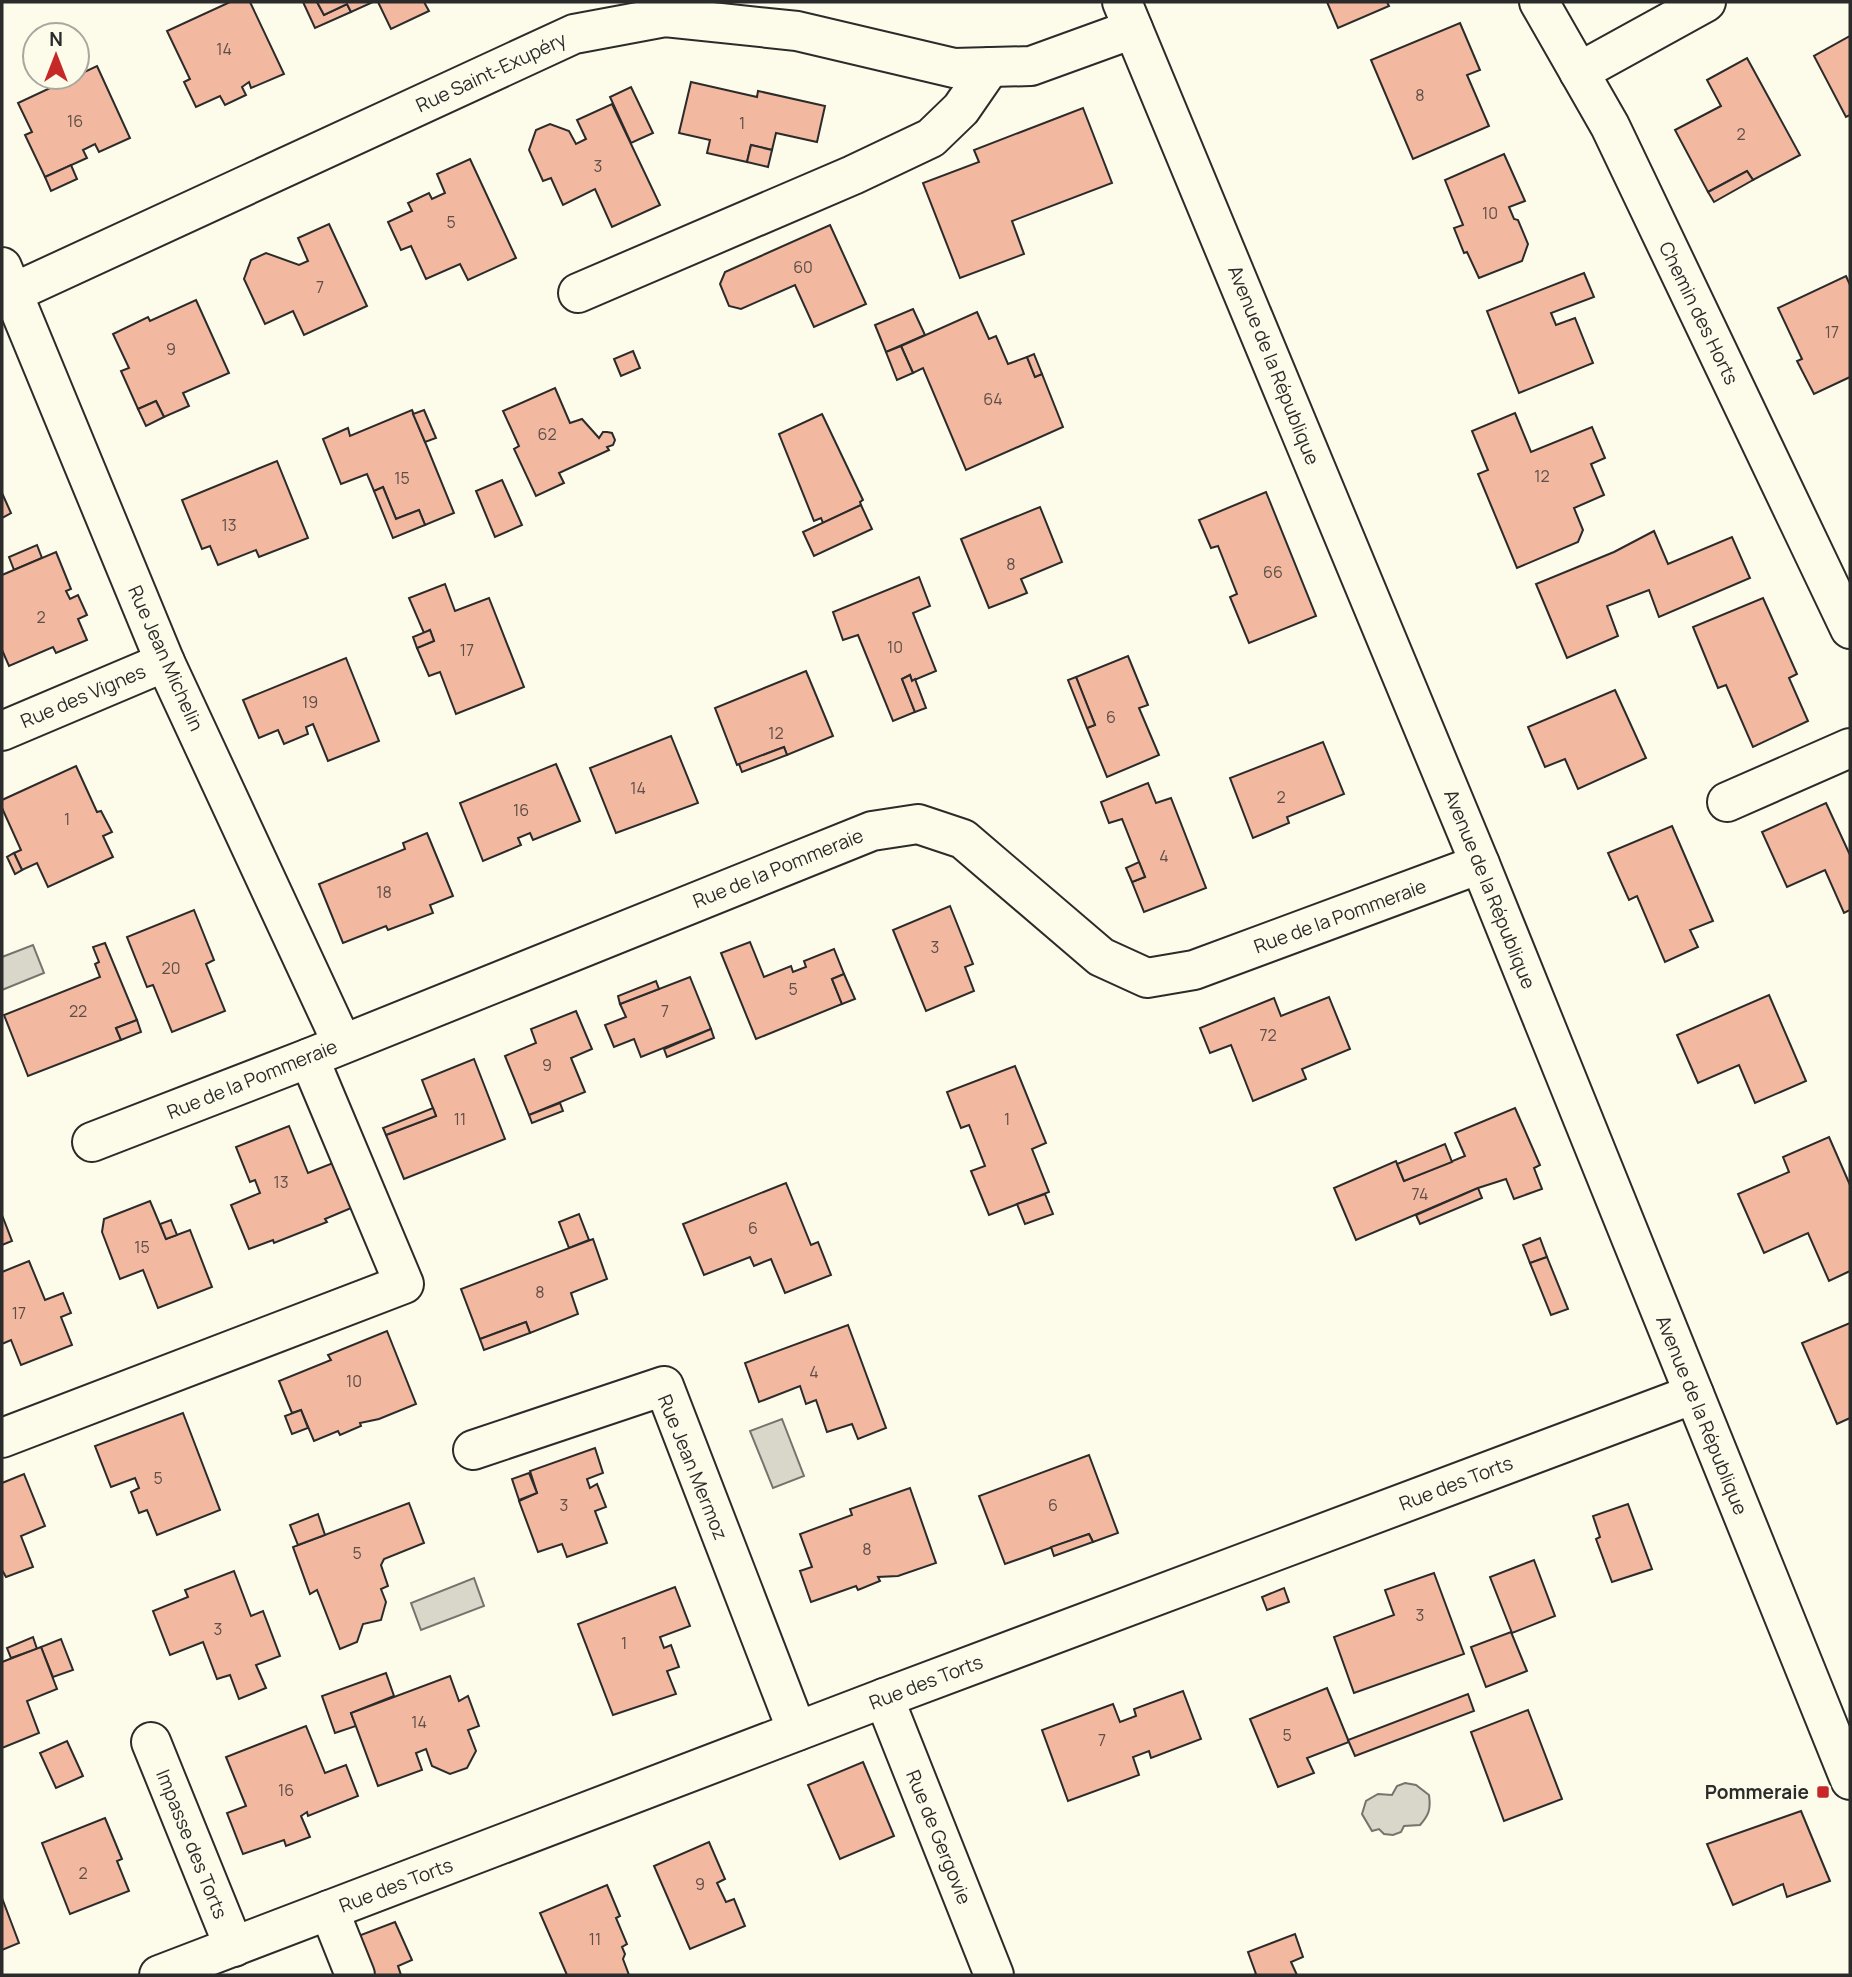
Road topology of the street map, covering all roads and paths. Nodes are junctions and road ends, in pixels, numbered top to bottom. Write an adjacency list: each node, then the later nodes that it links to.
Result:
1 (1539, 2): 5 (street, Chemin des Horts)
2 (1706, 2): 5 (street)
3 (1127, 15): 4 (street, Rue Saint-Exupéry); 13 (street, Avenue de la République)
4 (990, 67): 6 (street, Rue Saint-Exupéry); 7 (street)
5 (1579, 72): 8 (street, Chemin des Horts)
6 (6, 286): 9 (street, Rue Jean Michelin)
7 (578, 293)
8 (1850, 629)
9 (165, 662): 10 (street, Rue des Vignes); 14 (street, Rue Jean Michelin)
10 (2, 731)
11 (1850, 748): 12 (street)
12 (1727, 802)
13 (1480, 864): 14 (street, Rue de la Pommeraie); 16 (street, Avenue de la République)
14 (326, 1050): 15 (street, Rue de la Pommeraie); 17 (street, Rue Jean Michelin)
15 (92, 1142)
16 (1693, 1394): 19 (street, Rue des Torts); 22 (street, Avenue de la République)
17 (2, 1438)
18 (473, 1450): 20 (street, Rue Jean Mermoz)
19 (884, 1698): 20 (street, Rue des Torts); 27 (street, Rue de Gergovie)
20 (797, 1731): 23 (street, Rue des Torts)
21 (151, 1742): 24 (street, Impasse des Torts)
22 (1850, 1780)
23 (329, 1910): 24 (street, Rue des Torts); 26 (street)
24 (234, 1947): 25 (street, Rue des Torts)
25 (159, 1975)
26 (355, 1975)
27 (995, 1975)

